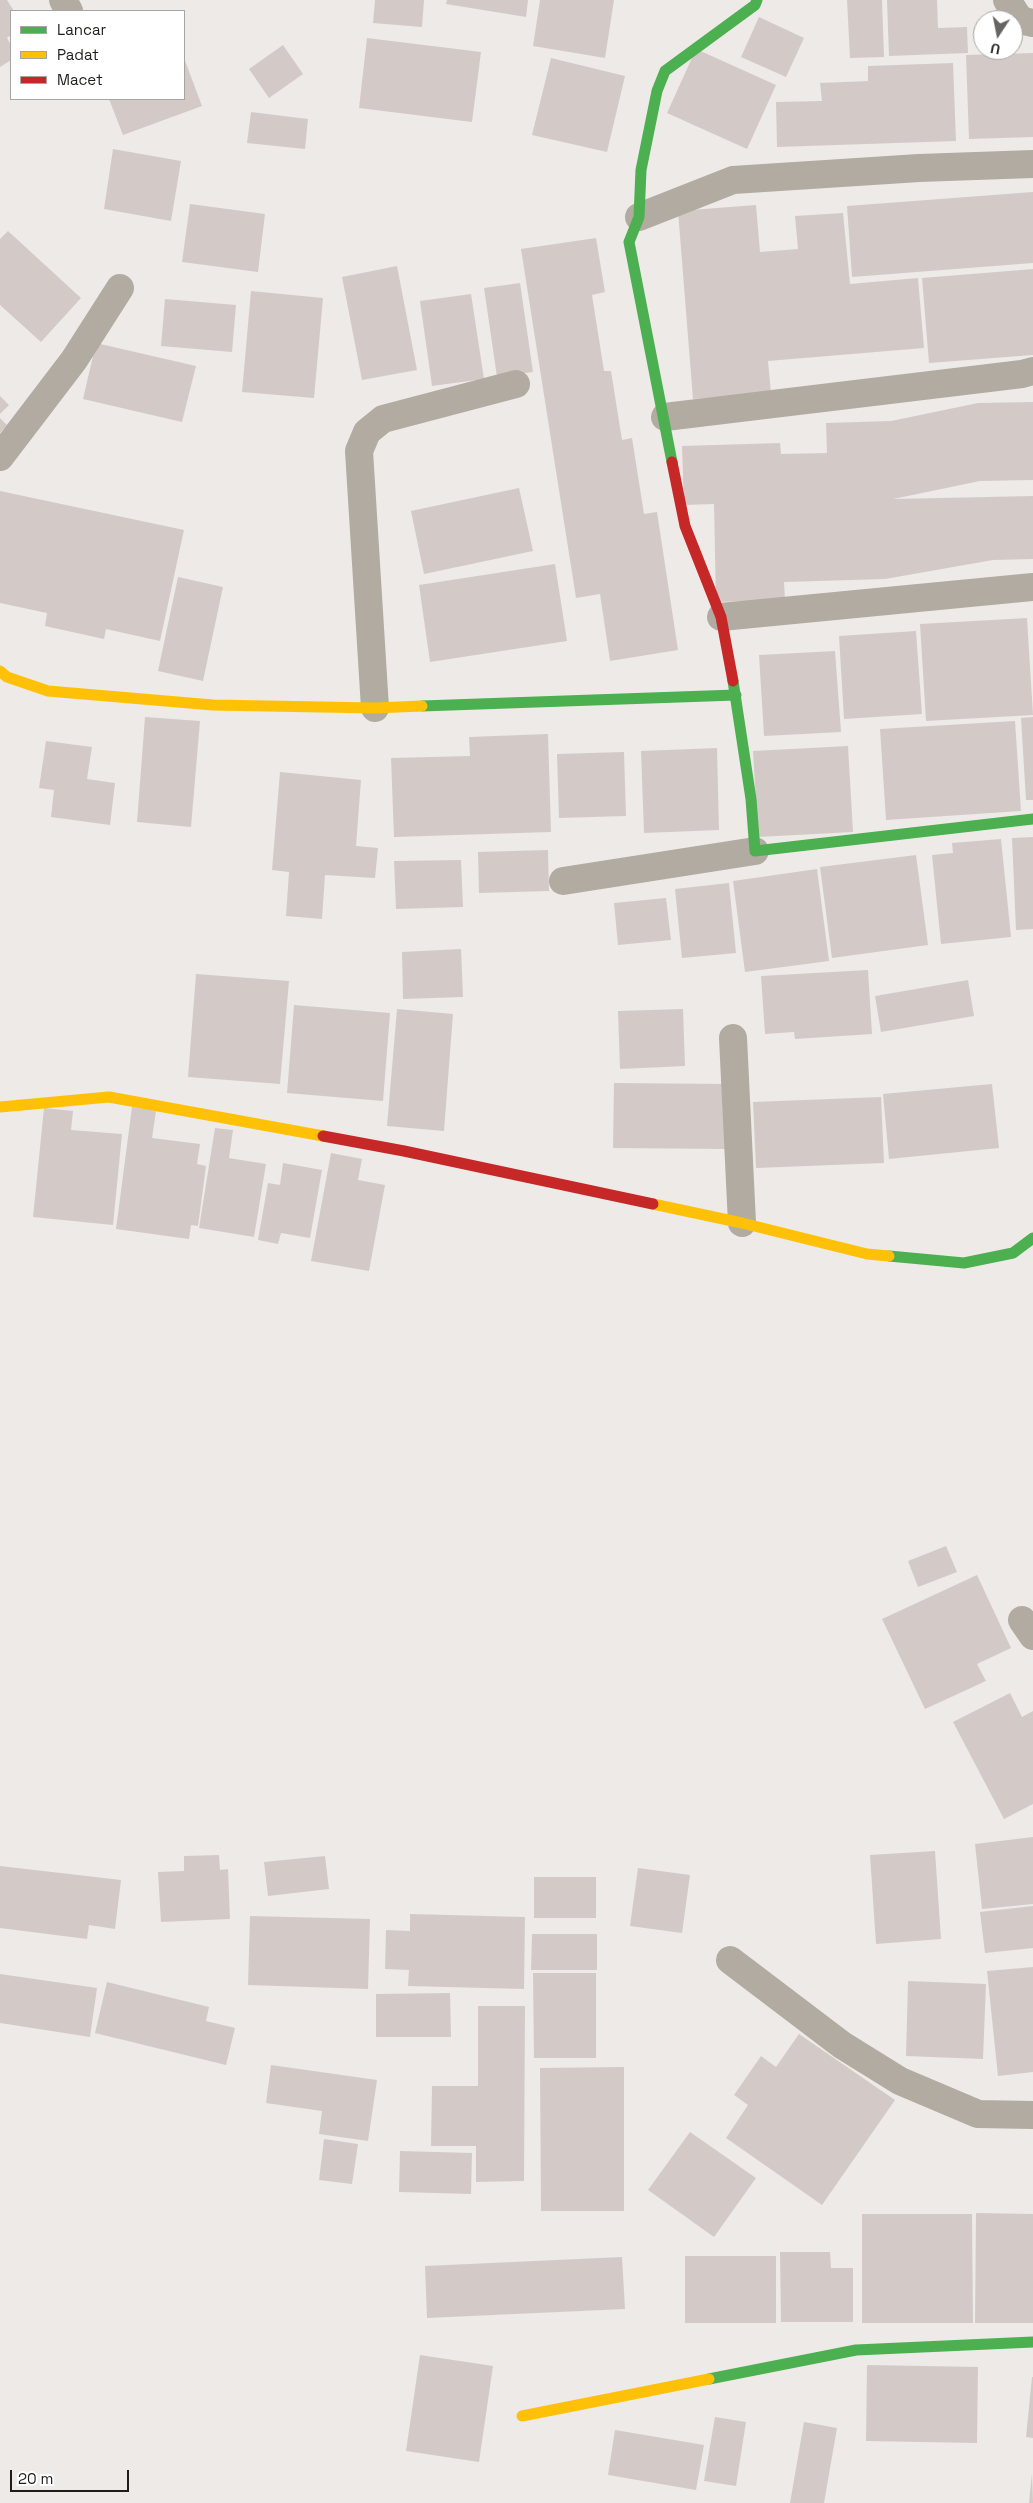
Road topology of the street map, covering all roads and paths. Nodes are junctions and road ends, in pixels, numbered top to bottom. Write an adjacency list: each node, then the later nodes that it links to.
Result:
1 (757, 0): 5 (street)
2 (1007, 0): 3 (street)
3 (1033, 23)
4 (1033, 164): 5 (street)
5 (639, 218): 9 (street)
6 (120, 288): 10 (street)
7 (1033, 371): 9 (street)
8 (516, 384): 15 (street)
9 (665, 417): 12 (street)
10 (0, 457)
11 (1033, 587): 12 (street)
12 (721, 617): 14 (street)
13 (0, 672): 15 (street)
14 (736, 695): 15 (street); 17 (street)
15 (375, 708)
16 (1033, 819): 17 (street)
17 (755, 851): 18 (street)
18 (564, 881)
19 (733, 1038): 21 (street)
20 (0, 1107): 21 (street)
21 (742, 1223): 22 (street)
22 (1033, 1238)
23 (730, 1960): 24 (street)
24 (1033, 2115)
25 (1033, 2342): 26 (street)
26 (522, 2416)

